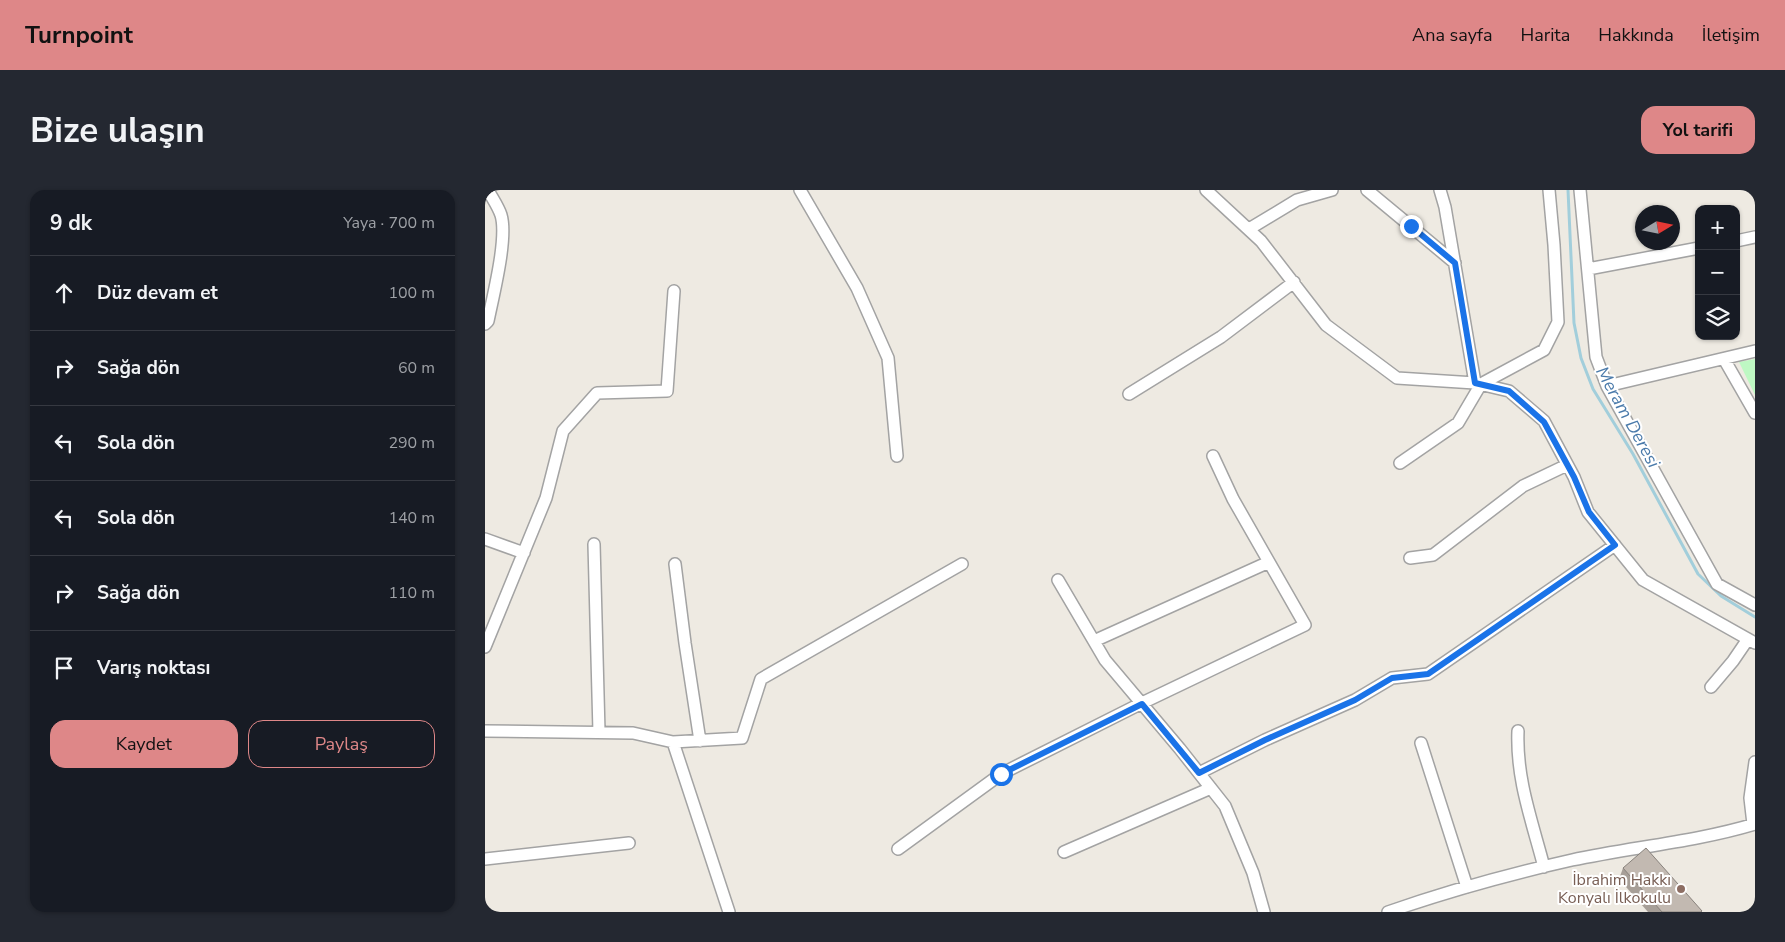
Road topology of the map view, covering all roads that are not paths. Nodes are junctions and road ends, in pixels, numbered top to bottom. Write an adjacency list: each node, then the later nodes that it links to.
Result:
1 (488, 190): 17 (street)
2 (800, 190): 24 (street)
3 (1206, 190): 9 (street)
4 (1332, 190): 9 (street)
5 (1367, 190): 13 (street)
6 (1440, 190): 13 (street)
7 (1549, 190): 20 (street)
8 (1580, 190): 14 (street)
9 (1249, 229): 15 (street)
10 (1755, 238): 11 (street)
11 (1740, 240)
12 (1695, 249): 14 (street)
13 (1455, 263): 20 (street)
14 (1588, 269): 21 (street)
15 (1294, 282): 20 (street); 22 (street)
16 (674, 291): 31 (street)
17 (485, 324)
18 (1755, 351): 19 (street)
19 (1723, 359): 21 (street); 23 (street)
20 (1478, 384): 26 (street); 27 (street)
21 (1607, 386): 37 (street)
22 (1129, 394)
23 (1755, 413)
24 (897, 456)
25 (1213, 456): 33 (street)
26 (1400, 463)
27 (1567, 465): 30 (street); 32 (street)
28 (485, 539): 31 (street)
29 (594, 544): 45 (street)
30 (1615, 545): 39 (street); 50 (street)
31 (524, 553): 40 (street)
32 (1410, 558)
33 (1269, 562): 38 (street); 42 (street)
34 (675, 564): 46 (street)
35 (962, 564): 46 (street)
36 (1058, 580): 38 (street)
37 (1755, 605)
38 (1094, 641): 42 (street)
39 (1752, 641): 41 (street)
40 (485, 647)
41 (1711, 687)
42 (1142, 704): 50 (street); 54 (street)
43 (485, 731): 45 (street)
44 (1517, 731): 57 (street)
45 (599, 732): 47 (street)
46 (700, 740): 47 (street)
47 (673, 742): 59 (street)
48 (1421, 743): 58 (street)
49 (1755, 762): 52 (street)
50 (1199, 773): 51 (street)
51 (1211, 788): 55 (street); 60 (street)
52 (1754, 824): 57 (street)
53 (629, 843): 56 (street)
54 (898, 849)
55 (1064, 852)
56 (485, 859)
57 (1545, 867): 58 (street)
58 (1467, 887): 61 (street)
59 (729, 912)
60 (1264, 912)
61 (1388, 912)

